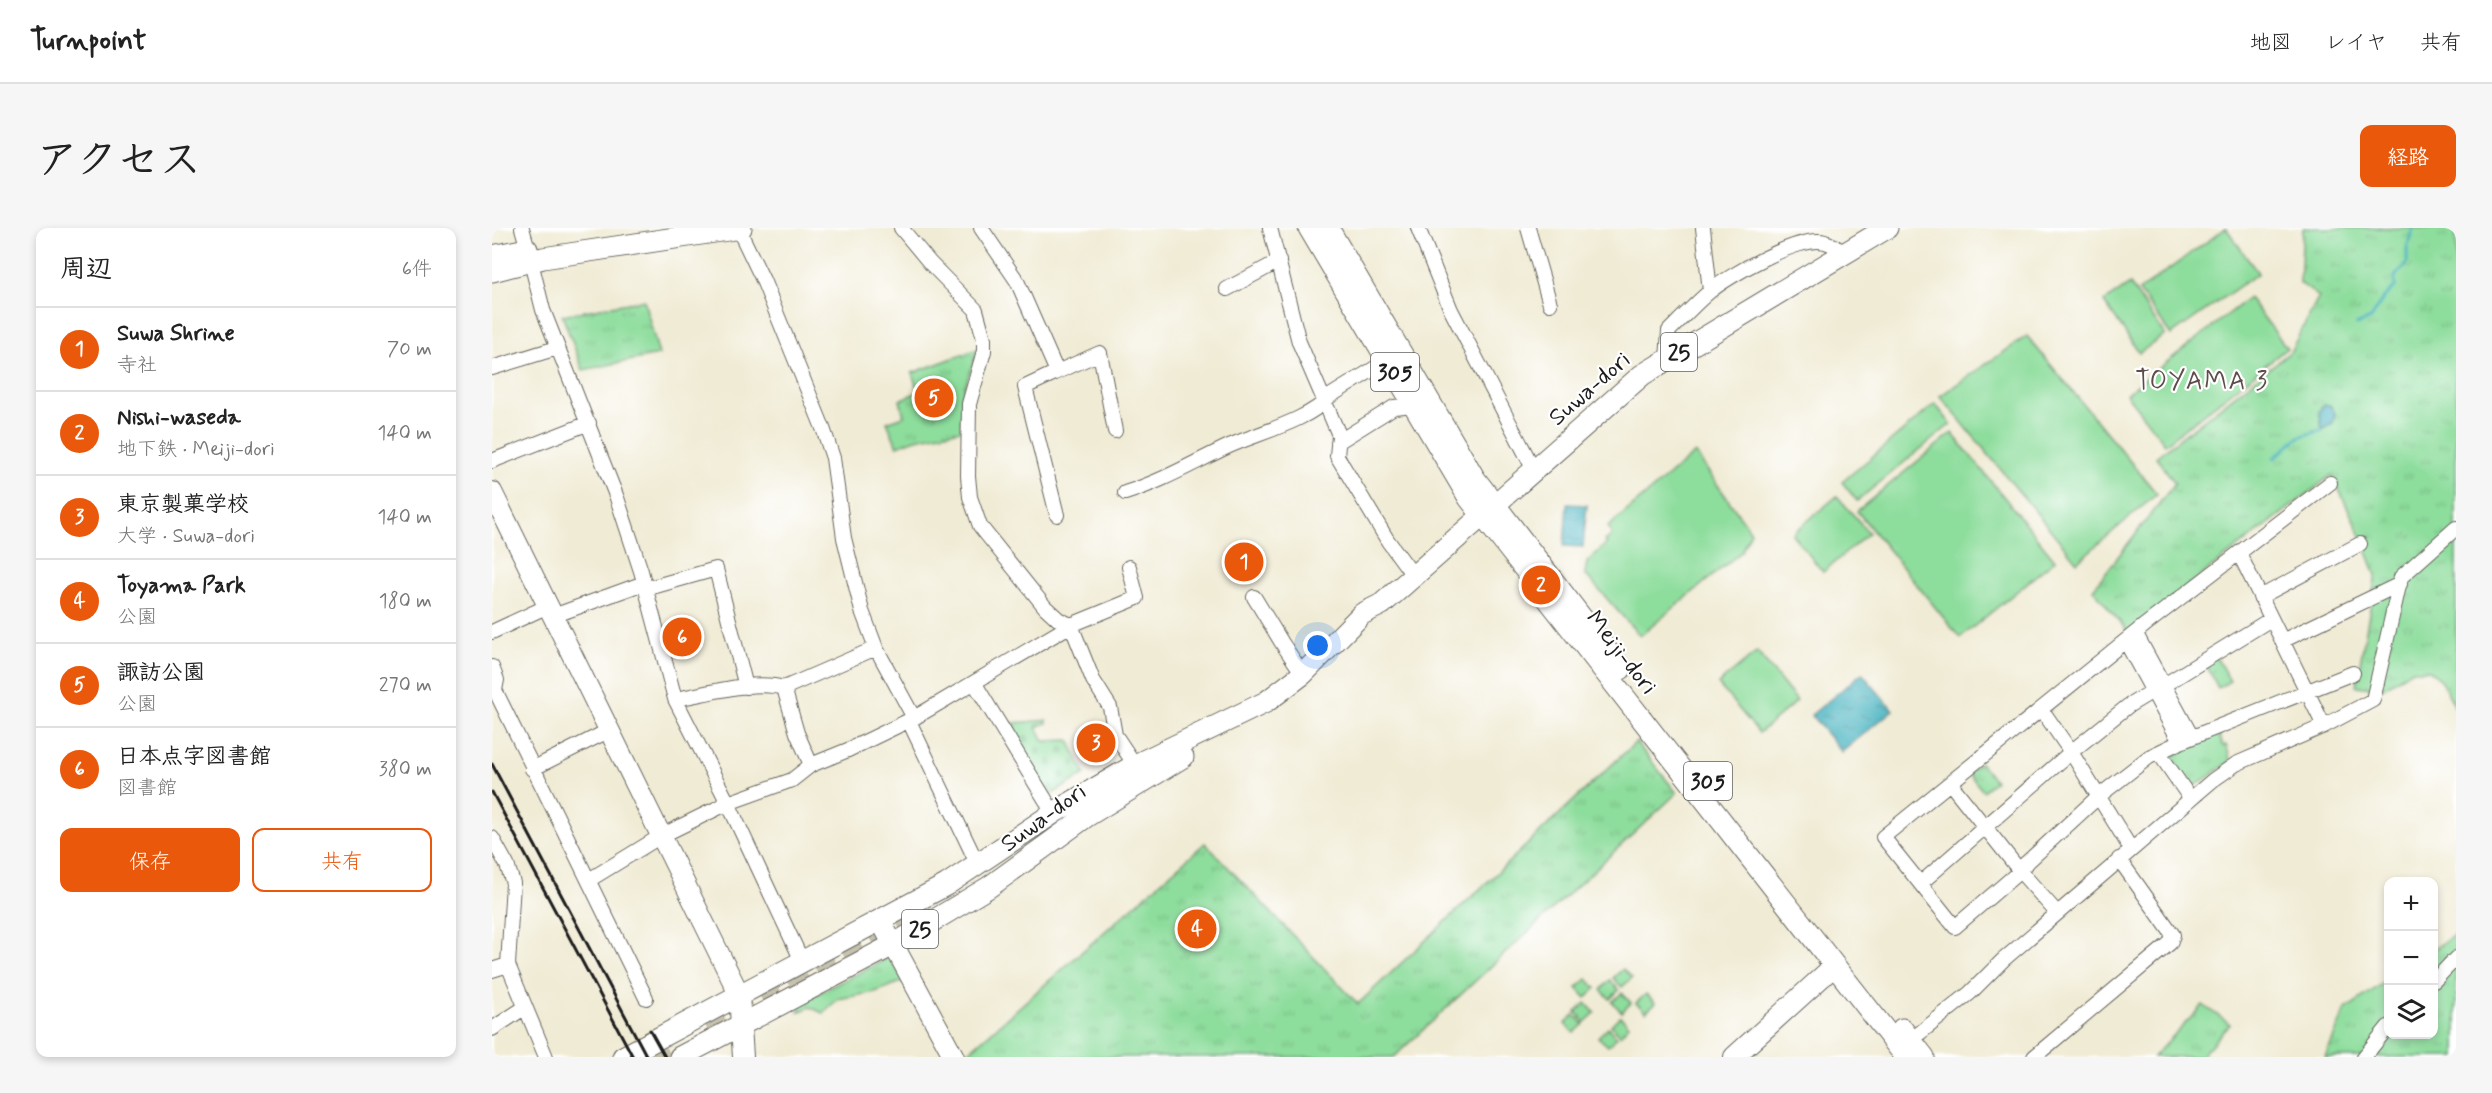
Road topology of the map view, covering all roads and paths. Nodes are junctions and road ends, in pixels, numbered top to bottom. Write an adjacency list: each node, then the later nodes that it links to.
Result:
1 (522, 228): 14 (street)
2 (657, 228): 14 (main road)
3 (740, 228): 14 (main road); 54 (street)
4 (901, 228): 50 (street)
5 (981, 228): 25 (street)
6 (1270, 228): 16 (street)
7 (1309, 228): 23 (main road, Meiji-dori / 305)
8 (1328, 228): 36 (main road, Meiji-dori / 305)
9 (1418, 228): 32 (street)
10 (1528, 228): 20 (street)
11 (1702, 228): 19 (street)
12 (1887, 228): 13 (main road, Suwa-dori / 25)
13 (1845, 254): 19 (street); 22 (main road, Suwa-dori / 25)
14 (530, 255): 15 (main road); 17 (main road); 21 (street)
15 (492, 256)
16 (1279, 261): 18 (street); 26 (street)
17 (492, 272)
18 (1227, 290)
19 (1710, 291): 22 (street)
20 (1550, 304)
21 (557, 348): 24 (street); 28 (street)
22 (1667, 359): 32 (main road, Suwa-dori / 25)
23 (1388, 360): 26 (street); 27 (main road, Meiji-dori / 305)
24 (492, 368)
25 (1057, 372): 29 (street); 37 (street)
26 (1325, 402): 30 (street); 34 (street)
27 (1414, 405): 30 (street); 36 (main road, Meiji-dori / 305)
28 (589, 423): 31 (street); 44 (street)
29 (1114, 431)
30 (1338, 442): 42 (street)
31 (492, 461)
32 (1534, 470): 36 (main road, Suwa-dori / 25)
33 (2330, 483): 40 (street)
34 (1125, 493)
35 (492, 494): 48 (street)
36 (1487, 510): 42 (main road, Suwa-dori / 25); 96 (main road, Meiji-dori / 305); 106 (main road, Meiji-dori / 305)
37 (1057, 515)
38 (2456, 528): 43 (street)
39 (2360, 544): 46 (street)
40 (2239, 553): 46 (street); 52 (street)
41 (1129, 567): 50 (street)
42 (1413, 575): 47 (main road, Suwa-dori / 25)
43 (2400, 584): 53 (street); 66 (street)
44 (644, 586): 48 (street); 59 (street); 63 (street)
45 (1254, 597): 57 (street)
46 (2260, 597): 49 (street)
47 (1382, 604): 57 (main road, Suwa-dori / 25); 73 (main road, Suwa-dori / 25)
48 (550, 611): 51 (street); 67 (street)
49 (2271, 619): 53 (street); 61 (street)
50 (1071, 625): 58 (street); 73 (street)
51 (492, 632)
52 (2131, 638): 61 (street); 64 (street)
53 (2282, 641): 62 (street)
54 (876, 648): 60 (street); 65 (street)
55 (492, 667): 72 (street)
56 (2353, 673): 62 (street)
57 (1303, 674): 73 (main road, Suwa-dori / 25)
58 (975, 684): 65 (street); 79 (street)
59 (746, 687): 60 (street); 63 (street)
60 (784, 688): 71 (street)
61 (2158, 688): 68 (street); 69 (street)
62 (2307, 691): 66 (street); 68 (street)
63 (675, 699): 77 (street)
64 (2042, 710): 69 (street); 74 (street)
65 (911, 720): 71 (street); 85 (street)
66 (2324, 726): 76 (street)
67 (608, 730): 72 (street); 81 (street)
68 (2186, 739): 70 (street)
69 (2071, 752): 75 (street); 80 (street)
70 (2159, 753): 75 (street); 76 (street)
71 (810, 765): 77 (street)
72 (532, 769): 87 (street)
73 (1140, 770): 78 (main road, Suwa-dori / 25)
74 (1950, 783): 80 (street); 88 (street)
75 (2099, 796): 83 (street); 86 (street)
76 (2190, 798): 83 (street)
77 (728, 803): 81 (street); 94 (street)
78 (1083, 807): 79 (main road, Suwa-dori / 25); 91 (main road, 25); 92 (main road, Suwa-dori / 25)
79 (1055, 813): 85 (main road, Suwa-dori / 25)
80 (1986, 828): 86 (street); 88 (street)
81 (662, 836): 87 (street); 99 (street)
82 (492, 838): 95 (street)
83 (2131, 849): 84 (street)
84 (2119, 859): 89 (street); 114 (street)
85 (978, 865): 90 (main road, Suwa-dori / 25)
86 (2020, 871): 88 (street); 89 (street)
87 (589, 880): 100 (street)
88 (1921, 883)
89 (2057, 914): 106 (street)
90 (880, 920): 92 (street); 94 (main road, Suwa-dori / 25)
91 (909, 920)
92 (893, 945): 102 (main road, Suwa-dori / 25); 111 (street)
93 (2456, 958): 98 (street)
94 (802, 961): 99 (main road, Suwa-dori / 25)
95 (508, 965): 97 (street); 101 (street)
96 (1834, 966): 106 (main road, Meiji-dori / 305); 112 (street)
97 (492, 970)
98 (2438, 976)
99 (740, 994): 102 (street); 109 (main road, 25)
100 (646, 998)
101 (524, 1008): 104 (street); 108 (street)
102 (741, 1024): 107 (main road, 25); 110 (street)
103 (706, 1027): 107 (main road, 25)
104 (492, 1029)
105 (2384, 1032): 115 (street)
106 (1905, 1049): 113 (main road, Meiji-dori / 305)
107 (673, 1053)
108 (546, 1057)
109 (623, 1057)
110 (743, 1057)
111 (954, 1057)
112 (1734, 1057)
113 (1924, 1057)
114 (2034, 1057)
115 (2364, 1057)

